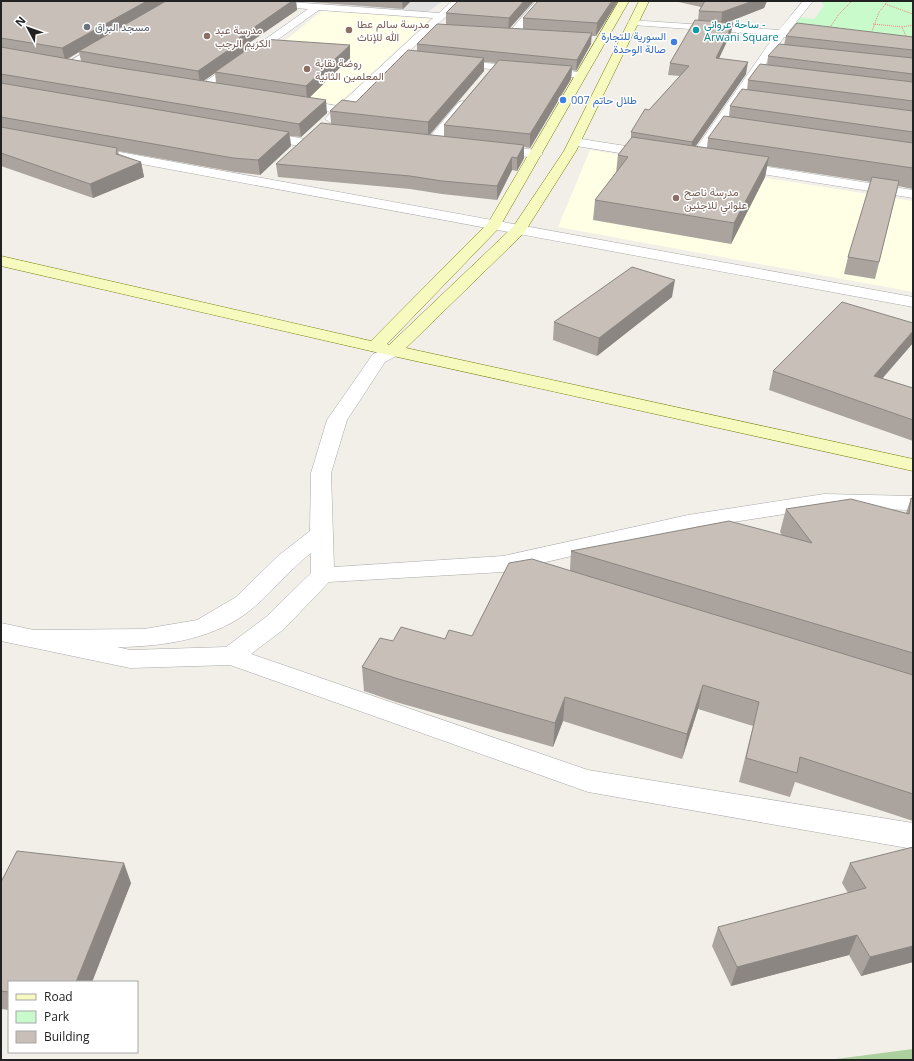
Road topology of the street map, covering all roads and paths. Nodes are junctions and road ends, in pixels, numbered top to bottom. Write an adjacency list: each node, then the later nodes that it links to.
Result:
1 (239, 1): 10 (street)
2 (457, 1): 12 (street)
3 (541, 1): 22 (street)
4 (624, 1): 36 (main road)
5 (644, 1): 13 (main road)
6 (808, 1): 19 (street)
7 (852, 1): 20 (path)
8 (888, 1): 9 (path)
9 (885, 4): 11 (path); 14 (path)
10 (316, 7): 12 (street); 40 (street)
11 (913, 13)
12 (442, 16): 17 (street)
13 (633, 22): 19 (street); 53 (main road)
14 (873, 24): 16 (path); 21 (path)
15 (913, 24): 16 (path)
16 (902, 27): 24 (path)
17 (428, 29): 18 (street); 29 (street)
18 (444, 30)
19 (781, 34): 20 (street); 27 (street)
20 (828, 34)
21 (871, 34)
22 (528, 36)
23 (900, 37): 24 (path)
24 (908, 38): 26 (path)
25 (112, 39): 33 (street)
26 (913, 39)
27 (767, 54): 28 (street); 37 (street)
28 (783, 56)
29 (397, 58): 30 (street); 45 (street)
30 (412, 60)
31 (443, 62): 34 (street)
32 (51, 63): 33 (street)
33 (66, 66): 35 (street)
34 (495, 67): 36 (street); 39 (street)
35 (80, 68)
36 (580, 75): 59 (main road)
37 (753, 75): 38 (street); 42 (street)
38 (768, 77)
39 (486, 79)
40 (218, 91)
41 (471, 96): 52 (street)
42 (736, 100): 44 (street); 47 (street)
43 (287, 101): 45 (street)
44 (751, 103)
45 (342, 110): 46 (street)
46 (324, 125)
47 (717, 128): 48 (street); 62 (street)
48 (733, 130)
49 (250, 134): 54 (street)
50 (314, 135): 54 (street)
51 (417, 141): 52 (street)
52 (432, 142): 55 (street)
53 (575, 142): 60 (street); 67 (main road)
54 (305, 143): 58 (street)
55 (447, 144)
56 (484, 148): 59 (street)
57 (84, 150): 66 (street)
58 (294, 153)
59 (536, 154): 66 (main road)
60 (664, 156)
61 (679, 158): 62 (street)
62 (694, 161): 63 (street)
63 (708, 163)
64 (722, 164): 65 (street)
65 (913, 194)
66 (494, 225): 67 (street); 70 (main road)
67 (519, 230): 69 (street); 70 (main road)
68 (1, 261): 70 (main road)
69 (913, 302)
70 (383, 352): 71 (main road); 73 (street)
71 (913, 465)
72 (913, 503): 74 (street)
73 (321, 534): 75 (street); 78 (street)
74 (503, 564): 75 (street); 76 (street)
75 (323, 575): 79 (street)
76 (548, 578)
77 (1, 632): 78 (street)
78 (31, 639): 79 (street)
79 (231, 656): 80 (street)
80 (913, 836)

